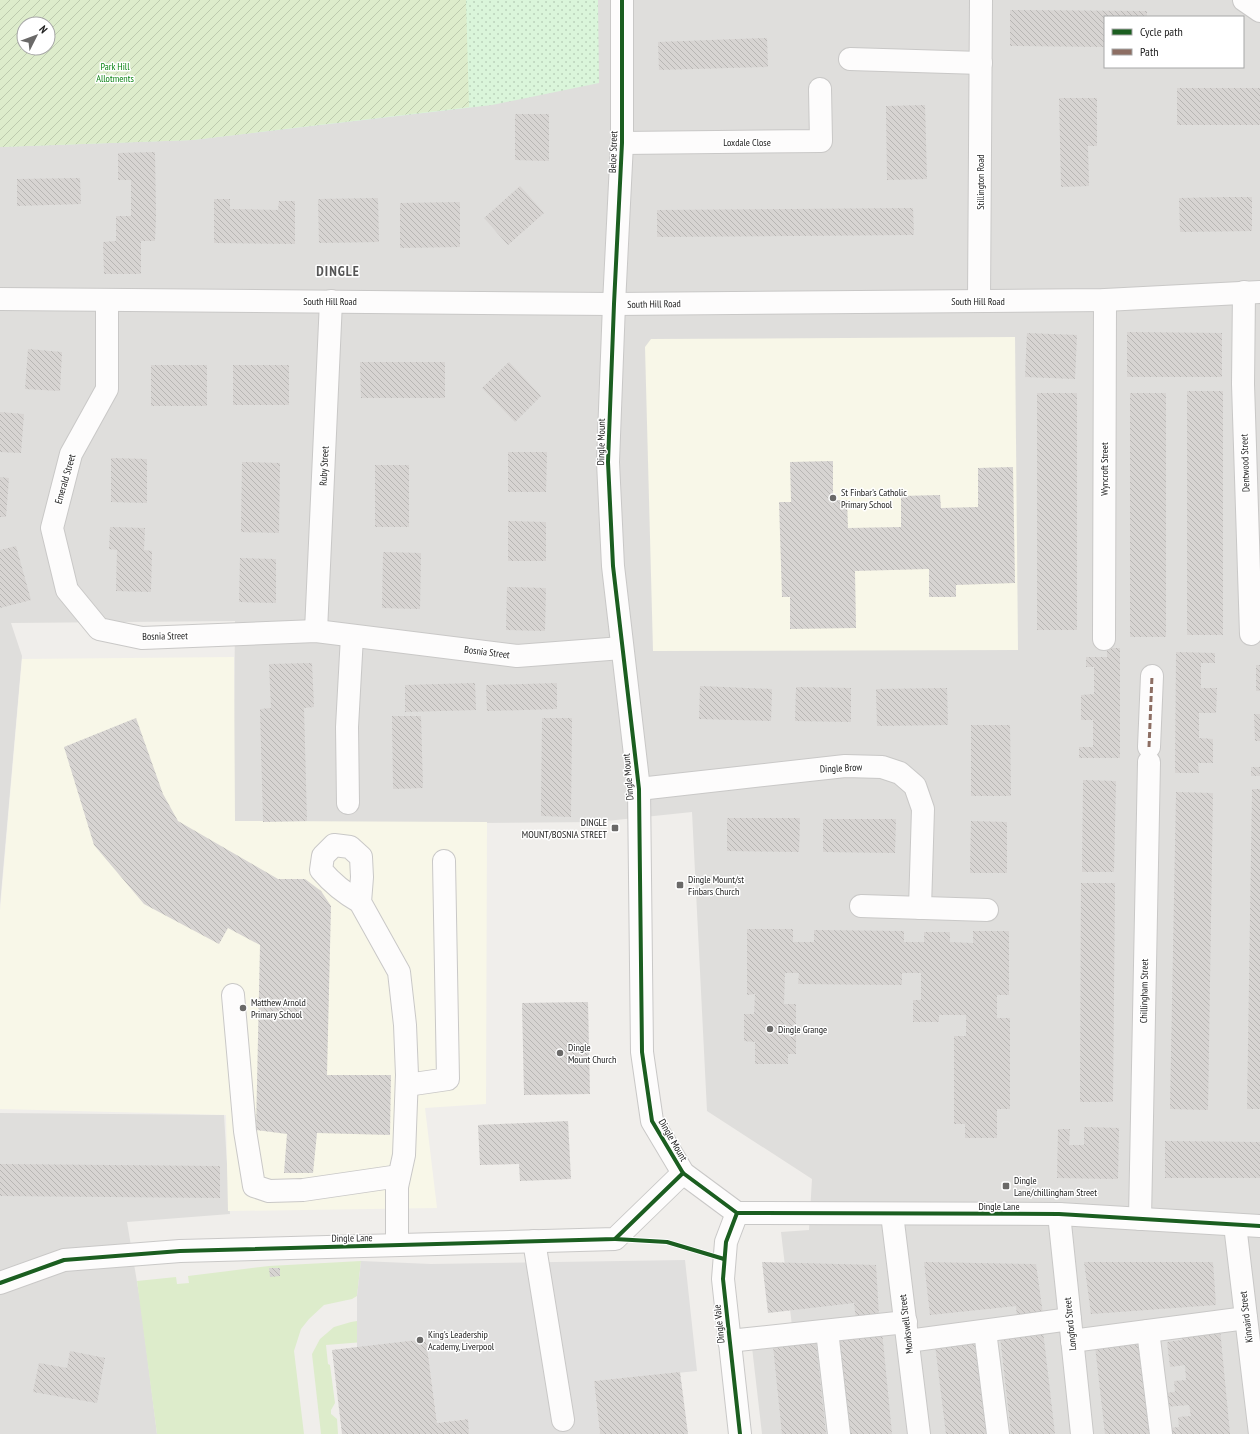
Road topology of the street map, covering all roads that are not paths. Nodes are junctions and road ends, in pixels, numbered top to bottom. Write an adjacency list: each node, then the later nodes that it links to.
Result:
1 (622, 0): 8 (street, Beloe Street)
2 (981, 0): 6 (street, Stillington Road)
3 (1244, 0): 4 (street)
4 (1260, 11)
5 (850, 59): 6 (street)
6 (981, 63): 14 (street, Stillington Road)
7 (820, 89): 8 (street, Loxdale Close)
8 (622, 143): 15 (street, Beloe Street)
9 (1252, 292): 12 (street, South Hill Road); 18 (street, Dentwood Street)
10 (0, 299): 11 (street, South Hill Road)
11 (107, 300): 13 (street, South Hill Road); 16 (street, Emerald Street)
12 (1105, 300): 14 (street, South Hill Road); 20 (street, Wyncroft Street)
13 (332, 301): 15 (street, South Hill Road); 17 (street, Ruby Street)
14 (979, 301): 15 (street, South Hill Road)
15 (614, 304): 21 (street, Dingle Mount)
16 (99, 629): 17 (street, Bosnia Street)
17 (316, 631): 19 (street, Bosnia Street)
18 (1251, 634)
19 (352, 636): 21 (street, Bosnia Street); 24 (street)
20 (1104, 638)
21 (622, 648): 23 (street, Dingle Mount)
22 (1152, 676): 37 (street, Chillingham Street)
23 (639, 789): 28 (street, Dingle Brow); 32 (street, Dingle Mount)
24 (348, 803)
25 (444, 861): 31 (street)
26 (360, 902): 31 (street)
27 (861, 906): 28 (street)
28 (920, 908): 29 (street)
29 (987, 910)
30 (233, 995): 33 (street)
31 (407, 1085): 33 (street)
32 (683, 1173): 34 (street, Dingle Mount); 40 (street, Dingle Lane)
33 (399, 1176): 41 (street)
34 (737, 1213): 35 (street, Dingle Lane); 49 (street, Dingle Vale)
35 (892, 1214): 36 (street, Dingle Lane); 46 (street, Monkswell Street)
36 (1059, 1214): 37 (street, Dingle Lane); 44 (street, Longford Street)
37 (1140, 1219): 38 (street, Dingle Lane)
38 (1235, 1225): 39 (street, Dingle Lane); 43 (street, Kinnaird Street)
39 (1260, 1226)
40 (534, 1242): 41 (street, Dingle Lane); 51 (street)
41 (397, 1245): 42 (street, Dingle Lane)
42 (0, 1283)
43 (1246, 1318): 47 (street); 58 (street, Kinnaird Street)
44 (1070, 1319): 45 (street); 50 (street, Longford Street)
45 (985, 1330): 46 (street); 55 (street)
46 (907, 1331): 48 (street); 54 (street, Monkswell Street)
47 (1148, 1331): 50 (street); 57 (street)
48 (827, 1332): 49 (street); 53 (street)
49 (729, 1341): 52 (street, Dingle Vale)
50 (1072, 1341): 56 (street, Longford Street)
51 (563, 1420)
52 (740, 1434)
53 (839, 1434)
54 (919, 1434)
55 (998, 1434)
56 (1082, 1434)
57 (1161, 1434)
58 (1260, 1434)

